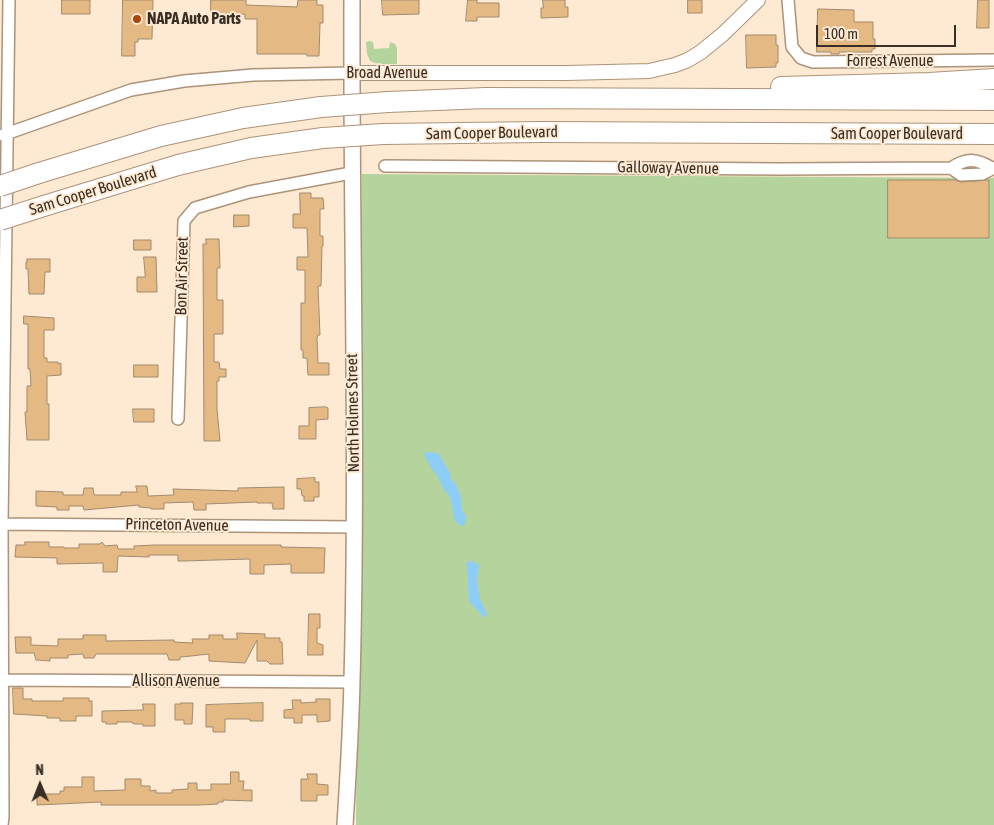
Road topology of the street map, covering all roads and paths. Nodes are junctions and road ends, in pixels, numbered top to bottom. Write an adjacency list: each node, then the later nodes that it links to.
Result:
1 (10, 0): 10 (street)
2 (352, 0): 6 (main road, North Holmes Street)
3 (758, 0): 6 (street, Broad Avenue)
4 (788, 0): 5 (street, Forrest Avenue)
5 (994, 60)
6 (352, 73): 10 (street, Broad Avenue); 14 (main road, North Holmes Street)
7 (994, 78): 8 (highway)
8 (594, 98): 9 (highway, Sam Cooper Boulevard); 15 (highway, Sam Cooper Boulevard, bridge)
9 (994, 100)
10 (4, 134): 17 (street)
11 (994, 134): 16 (highway, Sam Cooper Boulevard, bridge)
12 (385, 166): 13 (street, Galloway Avenue)
13 (993, 168)
14 (351, 173): 18 (street, Bon Air Street); 20 (main road, North Holmes Street)
15 (0, 186)
16 (0, 220)
17 (2, 320): 19 (street)
18 (178, 419)
19 (1, 524): 20 (street, Princeton Avenue); 21 (street)
20 (354, 527): 22 (main road, North Holmes Street)
21 (1, 680): 22 (street, Allison Avenue); 23 (street)
22 (352, 682): 24 (main road, North Holmes Street)
23 (2, 825)
24 (345, 825)

